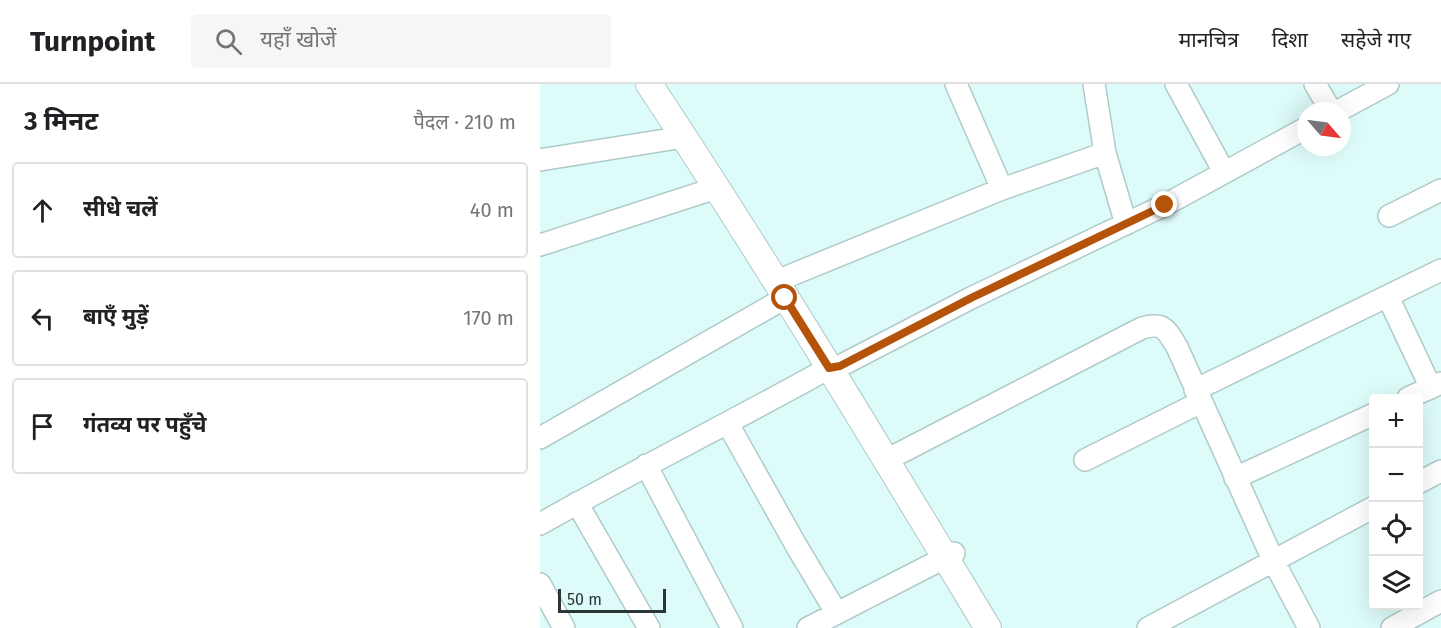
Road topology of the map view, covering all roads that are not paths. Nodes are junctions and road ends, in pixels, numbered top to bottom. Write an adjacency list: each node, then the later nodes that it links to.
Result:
1 (649, 84): 11 (main road)
2 (664, 84): 22 (main road)
3 (956, 84): 16 (street)
4 (1094, 84): 12 (street)
5 (1176, 84): 14 (street)
6 (1314, 84): 8 (street)
7 (1388, 84): 9 (street)
8 (1325, 102)
9 (1351, 104)
10 (1297, 133): 14 (street)
11 (684, 136): 13 (street); 15 (main road)
12 (1105, 153): 16 (street); 19 (street)
13 (540, 160)
14 (1224, 172): 19 (street)
15 (716, 188): 20 (street); 22 (main road)
16 (1002, 189): 22 (street)
17 (1441, 190): 18 (street)
18 (1389, 216)
19 (1126, 224): 24 (street)
20 (540, 245)
21 (1441, 270): 23 (street)
22 (784, 288): 24 (main road); 30 (street)
23 (1388, 297): 25 (street); 27 (street)
24 (835, 367): 29 (street); 31 (main road); 40 (main road)
25 (1436, 386): 26 (street)
26 (1419, 394)
27 (1198, 396): 31 (street); 32 (street); 35 (street)
28 (1369, 416): 35 (street)
29 (728, 424): 33 (street); 45 (street)
30 (540, 438)
31 (896, 455): 40 (main road)
32 (1085, 460)
33 (646, 465): 37 (street); 48 (street)
34 (1441, 471): 36 (street)
35 (1235, 478): 41 (street)
36 (1423, 481)
37 (577, 503): 39 (street); 47 (street)
38 (1369, 510): 41 (street)
39 (540, 524)
40 (950, 555): 44 (main road); 45 (street)
41 (1273, 560): 52 (street); 53 (street)
42 (540, 584): 46 (street)
43 (1441, 601): 54 (street)
44 (979, 603): 50 (main road); 51 (main road)
45 (836, 612): 49 (street)
46 (564, 628)
47 (649, 628)
48 (732, 628)
49 (808, 628)
50 (988, 628)
51 (1000, 628)
52 (1148, 628)
53 (1310, 628)
54 (1392, 628)

